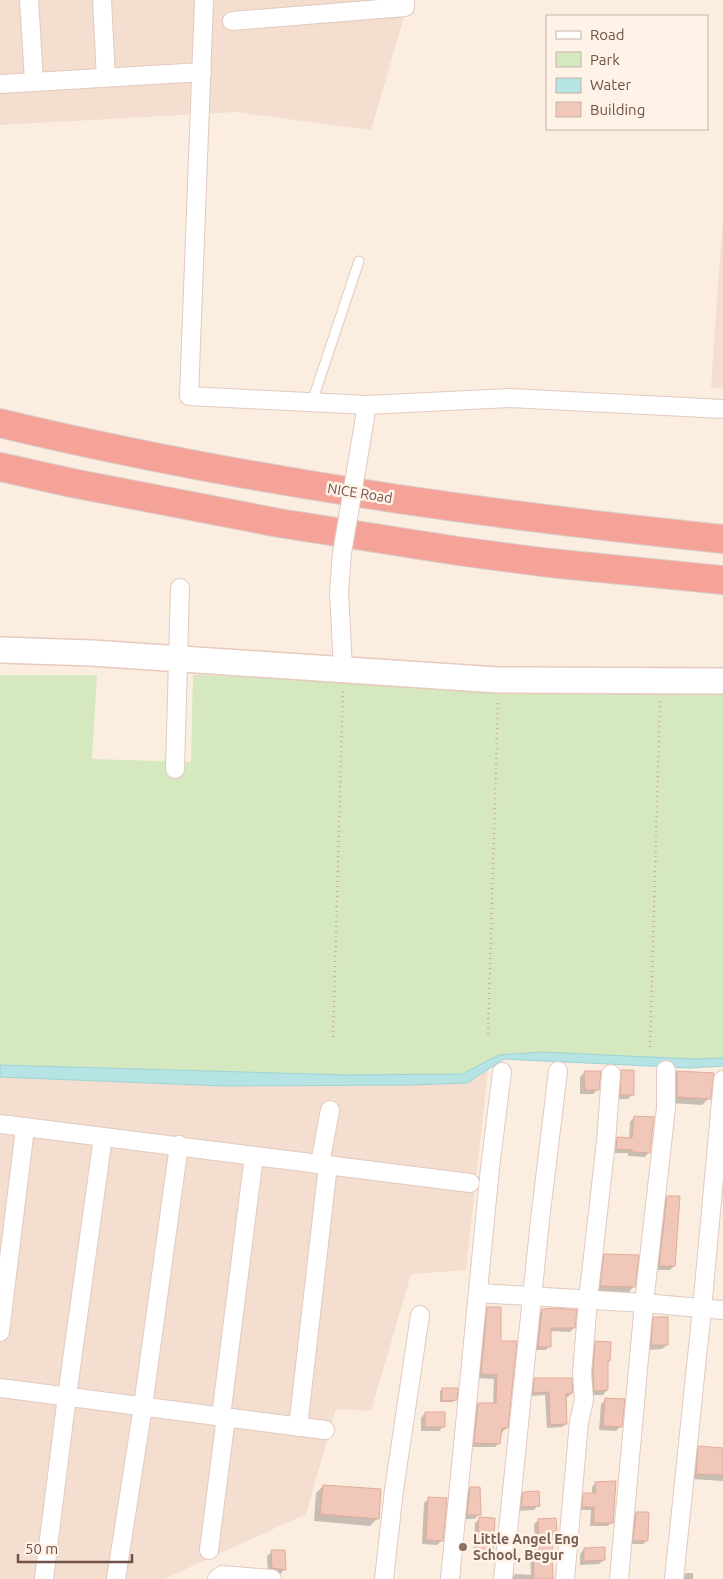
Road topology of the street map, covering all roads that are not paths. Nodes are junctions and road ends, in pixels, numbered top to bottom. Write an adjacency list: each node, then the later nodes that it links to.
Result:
1 (29, 0): 9 (street)
2 (102, 0): 8 (street)
3 (204, 0): 7 (street)
4 (405, 0): 5 (street)
5 (321, 7): 6 (street)
6 (232, 21)
7 (202, 72): 8 (street); 12 (street)
8 (106, 78): 9 (street)
9 (34, 81): 10 (street)
10 (0, 84)
11 (359, 261): 12 (lane)
12 (312, 402): 13 (street)
13 (366, 405): 14 (street); 22 (street, bridge)
14 (723, 409)
15 (0, 423): 17 (highway, NICE Road)
16 (0, 467): 18 (highway)
17 (723, 539)
18 (723, 580)
19 (180, 588): 21 (street)
20 (0, 650): 21 (street)
21 (177, 658): 22 (street); 24 (street)
22 (343, 668): 23 (street)
23 (723, 681)
24 (174, 769)
25 (666, 1070): 41 (street)
26 (502, 1072): 38 (street)
27 (558, 1072): 39 (street)
28 (611, 1074): 40 (street)
29 (723, 1080): 42 (street)
30 (330, 1110): 36 (street)
31 (0, 1124): 32 (street)
32 (25, 1128): 33 (street); 45 (street)
33 (103, 1137): 34 (street); 47 (street)
34 (179, 1146): 35 (street); 48 (street)
35 (254, 1156): 36 (street); 49 (street)
36 (324, 1165): 37 (street); 50 (street)
37 (470, 1183)
38 (479, 1293): 39 (street); 58 (street)
39 (533, 1296): 40 (street); 59 (street)
40 (588, 1300): 41 (street); 60 (street)
41 (644, 1303): 42 (street); 61 (street)
42 (702, 1309): 43 (street); 62 (street)
43 (723, 1310)
44 (420, 1315): 57 (street)
45 (0, 1332)
46 (0, 1388): 47 (street)
47 (67, 1396): 48 (street); 53 (street)
48 (143, 1406): 49 (street); 54 (street)
49 (223, 1417): 50 (street); 52 (street)
50 (298, 1427): 51 (street)
51 (326, 1430)
52 (209, 1550)
53 (44, 1579)
54 (116, 1579)
55 (217, 1579): 56 (street)
56 (272, 1579)
57 (384, 1579)
58 (450, 1579)
59 (503, 1579)
60 (565, 1579)
61 (619, 1579)
62 (674, 1579)

